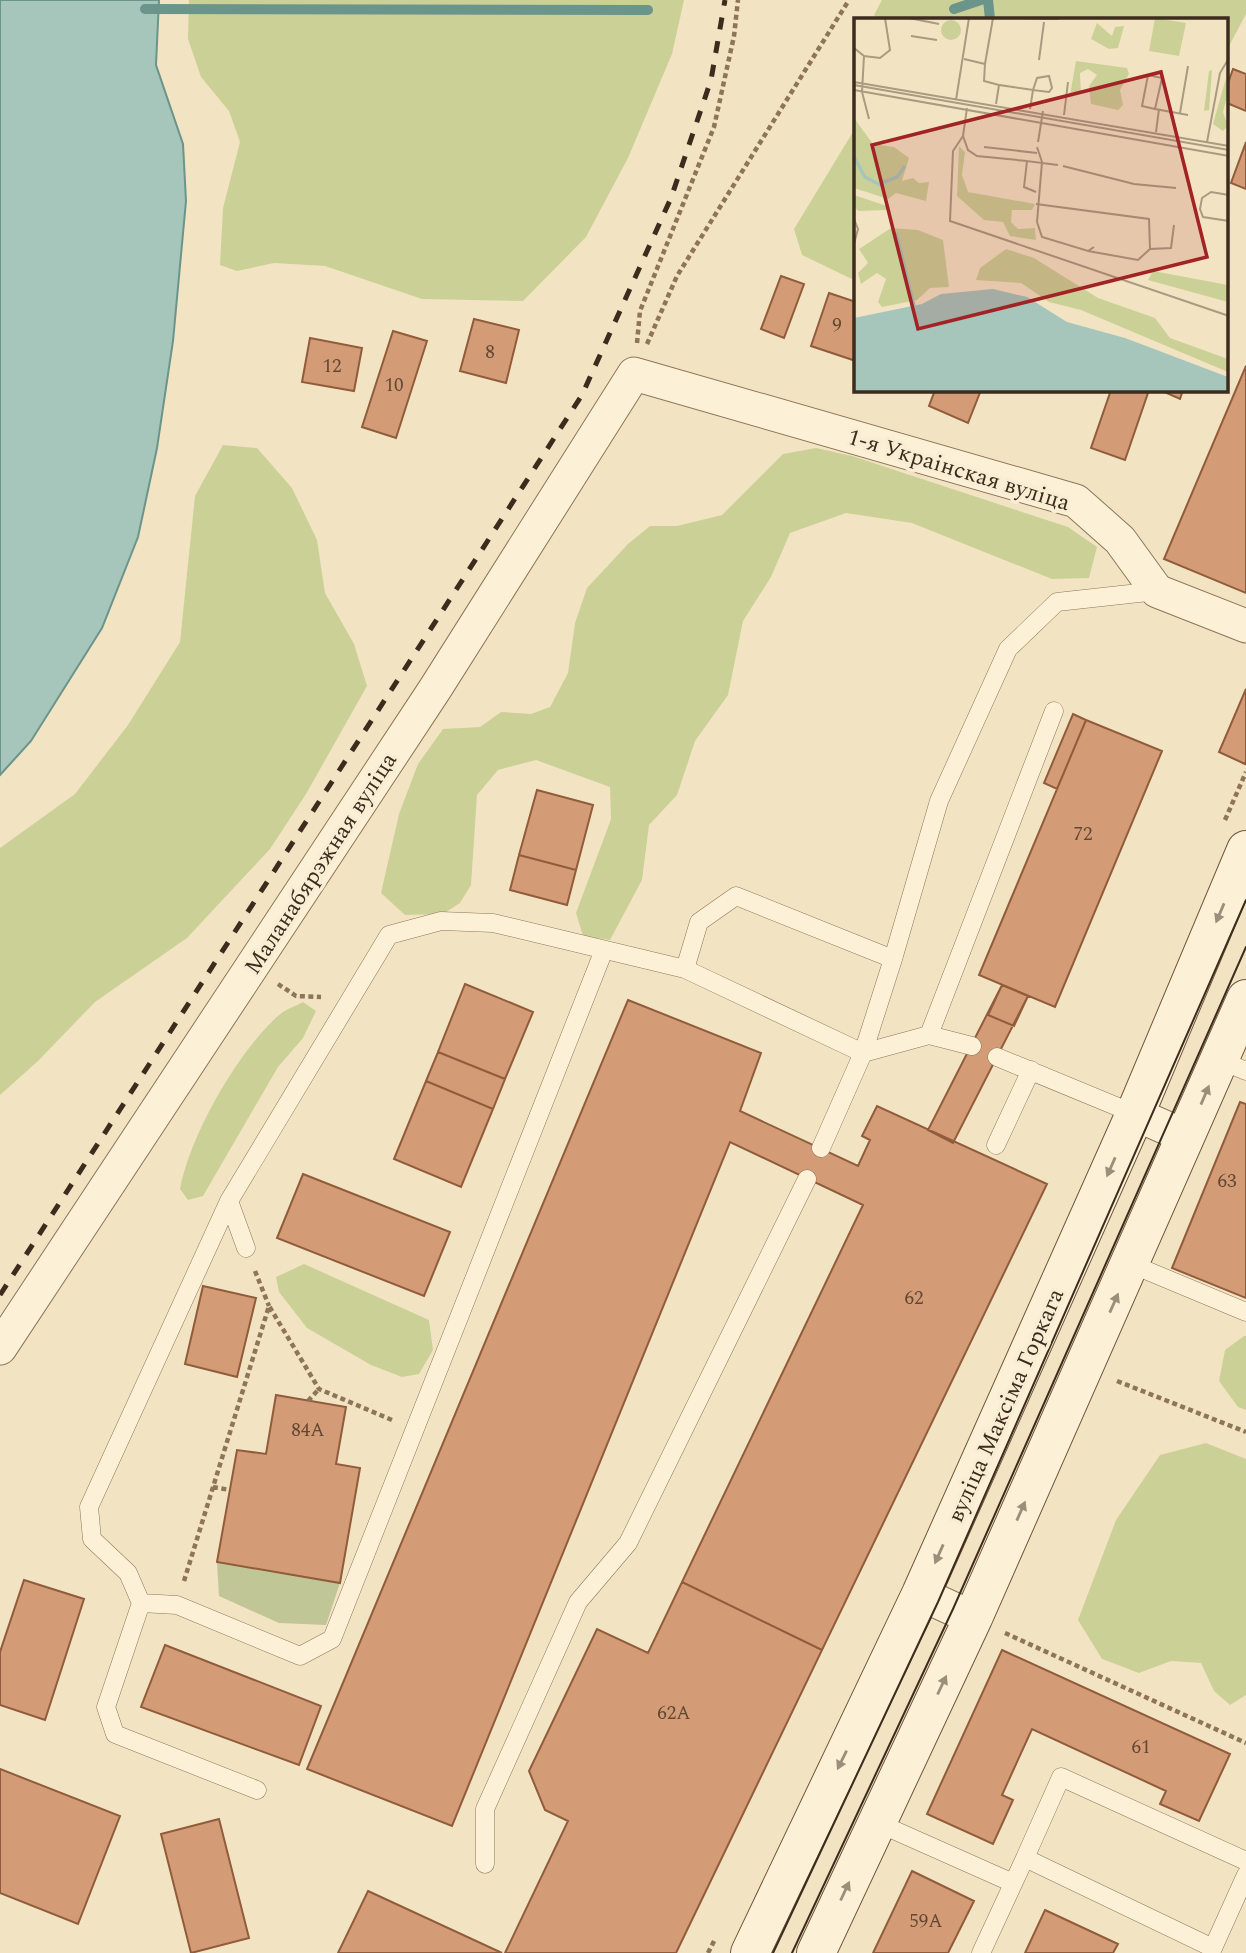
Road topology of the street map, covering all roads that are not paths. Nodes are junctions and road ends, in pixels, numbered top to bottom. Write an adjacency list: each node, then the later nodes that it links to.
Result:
1 (634, 374): 2 (street, 1-я Украінская вуліца); 25 (street, Маланабярэжная вуліца)
2 (1157, 591): 3 (street); 7 (lane)
3 (1246, 626)
4 (1054, 710): 10 (lane)
5 (1246, 850): 16 (main road, вуліца Максіма Горкага, one-way to 16)
6 (604, 950): 8 (lane); 21 (lane); 27 (lane)
7 (893, 959): 8 (lane); 12 (lane)
8 (685, 969): 12 (lane)
9 (1246, 999): 14 (main road)
10 (929, 1035): 11 (lane); 12 (lane)
11 (972, 1046)
12 (863, 1053): 19 (lane)
13 (997, 1057): 15 (lane)
14 (1233, 1065): 17 (main road, one-way to 14)
15 (1031, 1070): 16 (lane); 18 (lane)
16 (1135, 1114): 17 (street); 26 (main road, вуліца Максіма Горкага, one-way to 26)
17 (1187, 1138): 23 (main road)
18 (996, 1145)
19 (821, 1148)
20 (807, 1179): 33 (lane)
21 (229, 1201): 22 (lane); 27 (lane)
22 (246, 1248)
23 (1131, 1264): 24 (lane); 28 (main road, one-way to 23)
24 (1246, 1312)
25 (0, 1348)
26 (921, 1594): 28 (street); 36 (main road, вуліца Максіма Горкага, one-way to 36)
27 (141, 1603): 29 (lane)
28 (973, 1618): 30 (main road, one-way to 28)
29 (257, 1790)
30 (878, 1822): 35 (lane); 37 (main road, one-way to 30)
31 (1025, 1858): 32 (lane); 34 (lane); 35 (lane)
32 (1246, 1861)
33 (485, 1864)
34 (1246, 1875)
35 (1013, 1883): 38 (lane)
36 (750, 1953)
37 (816, 1953)
38 (981, 1953)

